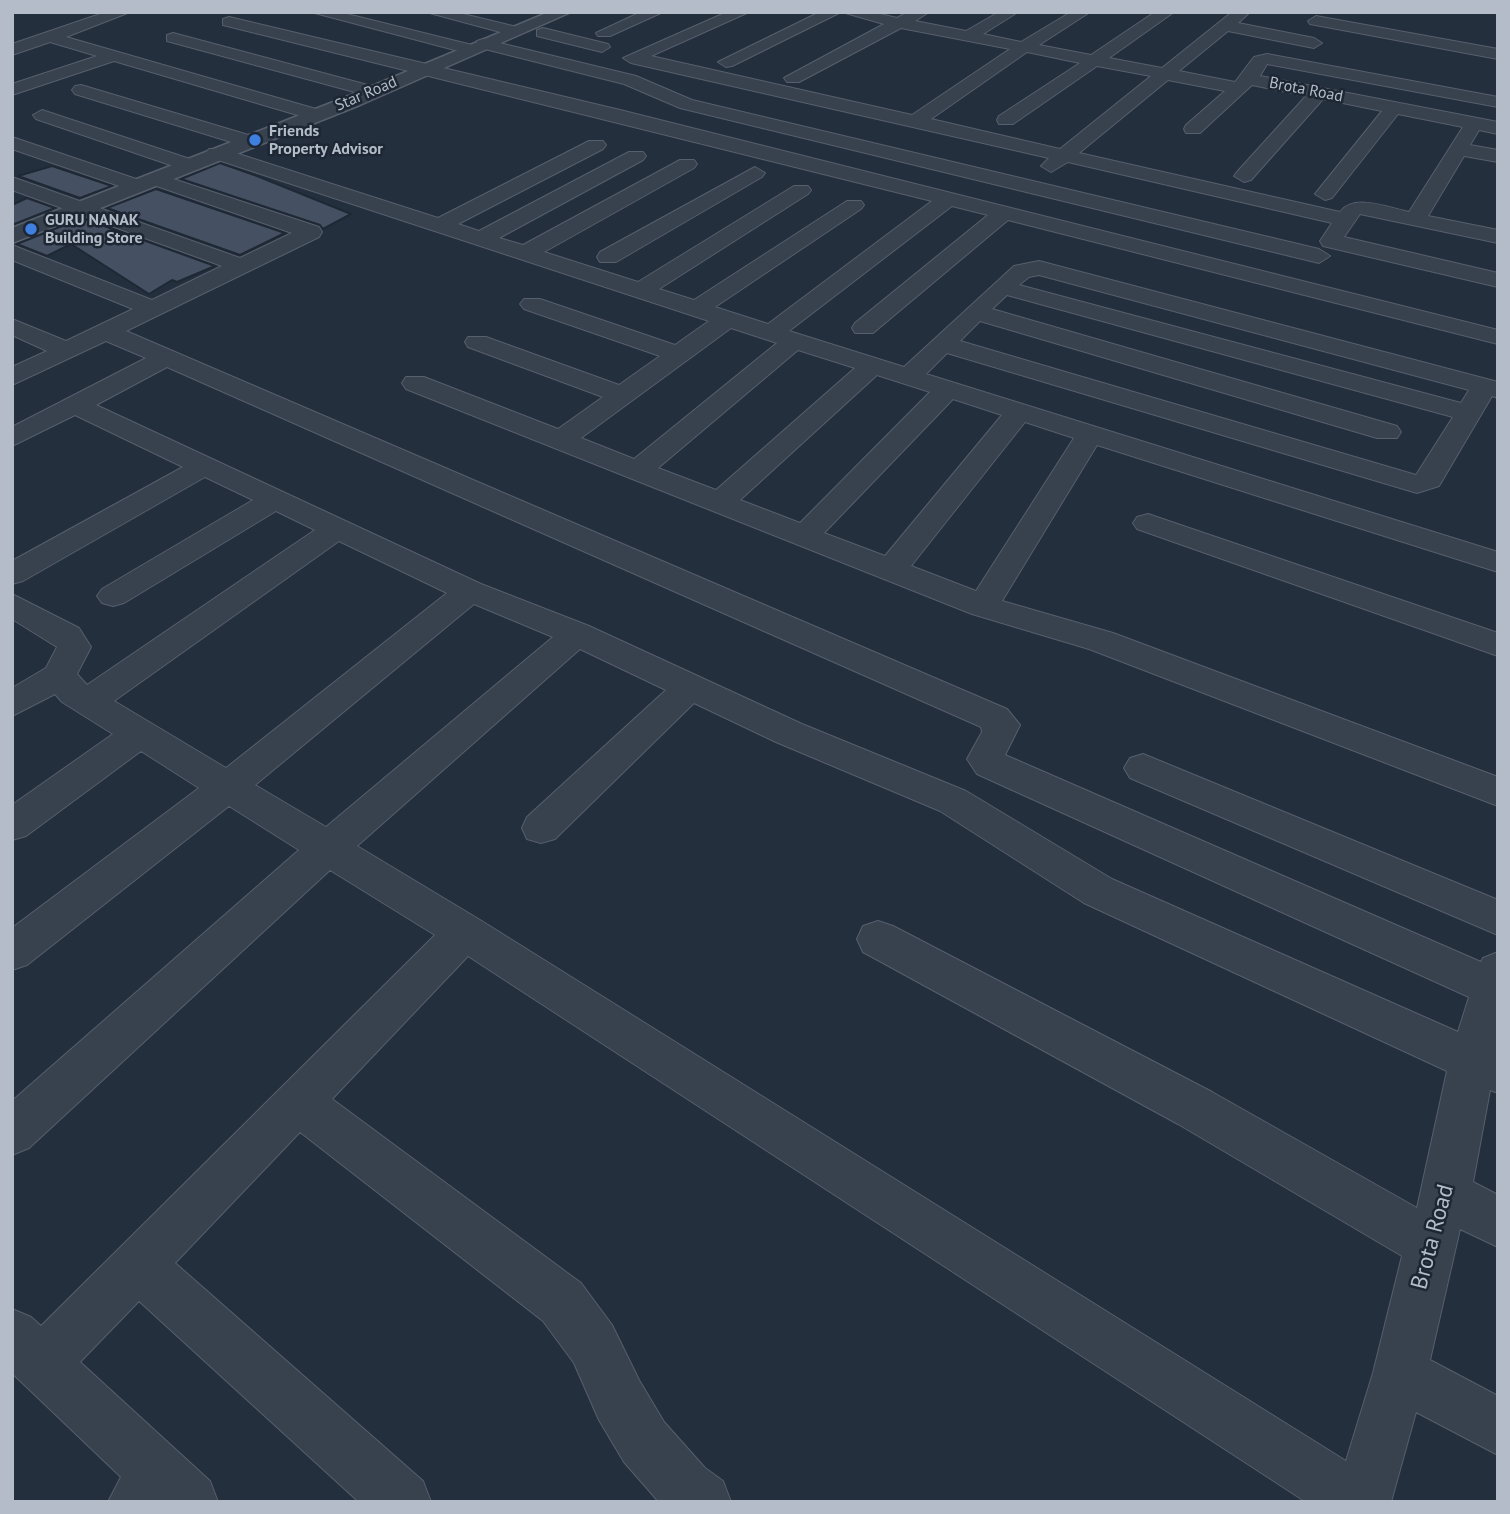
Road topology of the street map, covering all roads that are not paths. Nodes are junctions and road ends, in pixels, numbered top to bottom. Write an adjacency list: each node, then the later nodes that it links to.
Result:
1 (122, 12): 20 (street)
2 (319, 12): 23 (street)
3 (433, 12): 18 (street)
4 (655, 12): 18 (street)
5 (741, 12): 28 (street)
6 (833, 12): 30 (street)
7 (850, 12): 16 (street)
8 (921, 12): 16 (street)
9 (1010, 12): 19 (street)
10 (1082, 12): 24 (street)
11 (1166, 12): 29 (street)
12 (1242, 12): 17 (street)
13 (560, 13): 18 (street, Star Road)
14 (1315, 21): 26 (street)
15 (229, 22): 32 (street)
16 (899, 23): 19 (street); 35 (street)
17 (1223, 25): 22 (street); 34 (street)
18 (518, 30): 23 (street, Star Road)
19 (969, 36): 24 (street)
20 (52, 37): 25 (street); 27 (street)
21 (173, 38): 39 (street)
22 (1335, 46)
23 (477, 47): 32 (street, Star Road); 33 (street)
24 (1024, 47): 29 (street); 46 (street)
25 (12, 50)
26 (1498, 54)
27 (116, 56): 31 (street); 37 (street)
28 (635, 57): 33 (street); 46 (street)
29 (1095, 60): 34 (street); 44 (street)
30 (726, 62)
31 (149, 66): 38 (street); 43 (street)
32 (423, 70): 39 (street, Star Road); 54 (street)
33 (598, 73): 65 (street)
34 (1163, 74): 36 (street); 56 (street)
35 (793, 78)
36 (1243, 83): 40 (street, Brota Road); 41 (street, Brota Road); 48 (street)
37 (12, 90)
38 (81, 90): 50 (street); 58 (street)
39 (373, 92): 43 (street, Star Road)
40 (1319, 92): 42 (street, Brota Road); 61 (street)
41 (1498, 102)
42 (1394, 107): 45 (street, Brota Road); 67 (street)
43 (317, 115): 50 (street, Star Road)
44 (1006, 120)
45 (1475, 122): 47 (street, Brota Road); 53 (street)
46 (913, 123): 56 (street)
47 (1498, 128)
48 (1192, 129)
49 (576, 140): 52 (street)
50 (248, 141): 55 (street, Star Road)
51 (12, 143): 64 (street)
52 (596, 145): 74 (street); 77 (street)
53 (1458, 149): 57 (street); 72 (street)
54 (757, 150): 60 (street); 62 (street)
55 (216, 153): 58 (street, Star Road); 74 (street)
56 (1063, 156): 65 (street); 73 (street)
57 (1498, 156)
58 (189, 164): 64 (street, Star Road)
59 (687, 164): 79 (street)
60 (818, 166): 62 (street); 68 (street)
61 (1244, 176)
62 (768, 177): 80 (street)
63 (12, 183): 70 (street)
64 (146, 183): 70 (street, Star Road); 81 (street)
65 (1028, 185): 78 (street)
66 (801, 190): 85 (street)
67 (1325, 194)
68 (948, 199): 71 (street); 94 (street)
69 (854, 205): 88 (street)
70 (81, 208): 76 (street, Star Road); 81 (street)
71 (1004, 213): 83 (street); 92 (street)
72 (1415, 219): 73 (street); 75 (street)
73 (1345, 220): 78 (street)
74 (441, 225): 77 (street)
75 (1498, 237)
76 (14, 238): 87 (street)
77 (482, 238): 79 (street)
78 (1325, 248): 82 (street); 83 (street)
79 (527, 252): 85 (street)
80 (608, 257)
81 (242, 266): 87 (street)
82 (1498, 280)
83 (1296, 286): 95 (street)
84 (1002, 287): 89 (street); 105 (street); 110 (street)
85 (640, 291): 88 (street)
86 (532, 304): 99 (street)
87 (152, 308): 93 (street)
88 (696, 309): 90 (street)
89 (976, 312): 97 (street); 111 (street)
90 (727, 318): 94 (street); 99 (street)
91 (12, 326): 98 (street)
92 (864, 328)
93 (105, 331): 98 (street); 100 (street)
94 (784, 336): 101 (street); 116 (street)
95 (1498, 337)
96 (477, 342): 107 (street)
97 (943, 344): 103 (street); 110 (street)
98 (66, 350): 102 (street)
99 (678, 354): 107 (street)
100 (168, 357): 108 (street); 145 (street)
101 (872, 366): 103 (street); 118 (street)
102 (12, 377)
103 (908, 377): 106 (street)
104 (415, 383): 114 (street)
105 (1491, 388): 110 (street)
106 (948, 389): 109 (street); 121 (street)
107 (622, 395): 114 (street)
108 (75, 405): 113 (street); 115 (street)
109 (1020, 411): 112 (street); 123 (street)
110 (1468, 413)
111 (1387, 432)
112 (1091, 433): 122 (street); 128 (street)
113 (12, 438)
114 (561, 440): 116 (street)
115 (205, 466): 117 (street); 124 (street)
116 (637, 471): 118 (street)
117 (275, 499): 120 (street); 126 (street)
118 (718, 504): 121 (street)
119 (1147, 523): 130 (street)
120 (337, 528): 125 (street); 132 (street)
121 (803, 537): 123 (street)
122 (1498, 562)
123 (890, 571): 128 (street)
124 (12, 574)
125 (470, 591): 129 (street); 136 (street)
126 (113, 596)
127 (12, 605): 132 (street)
128 (983, 606): 137 (street)
129 (578, 634): 131 (street); 140 (street)
130 (1498, 645)
131 (690, 687): 139 (street); 146 (street)
132 (74, 689): 133 (street); 134 (street)
133 (12, 704)
134 (140, 733): 136 (street); 138 (street)
135 (1143, 768): 141 (street)
136 (227, 787): 140 (street); 144 (street)
137 (1498, 792)
138 (12, 825)
139 (541, 828)
140 (328, 848): 142 (street); 148 (street)
141 (1498, 918)
142 (465, 932): 147 (street); 159 (street)
143 (878, 939): 151 (street)
144 (12, 952)
145 (1495, 979): 146 (street, Brota Road)
146 (1485, 1067): 149 (street, Brota Road)
147 (298, 1102): 152 (street); 158 (street)
148 (12, 1132)
149 (1446, 1195): 150 (street); 151 (street, Brota Road)
150 (1498, 1222)
151 (1430, 1244): 154 (street, Brota Road)
152 (138, 1265): 153 (street); 157 (street)
153 (27, 1350): 156 (street)
154 (1400, 1373): 155 (street); 159 (street, Brota Road)
155 (1498, 1427)
156 (162, 1493)
157 (402, 1502)
158 (702, 1502)
159 (1360, 1502)

